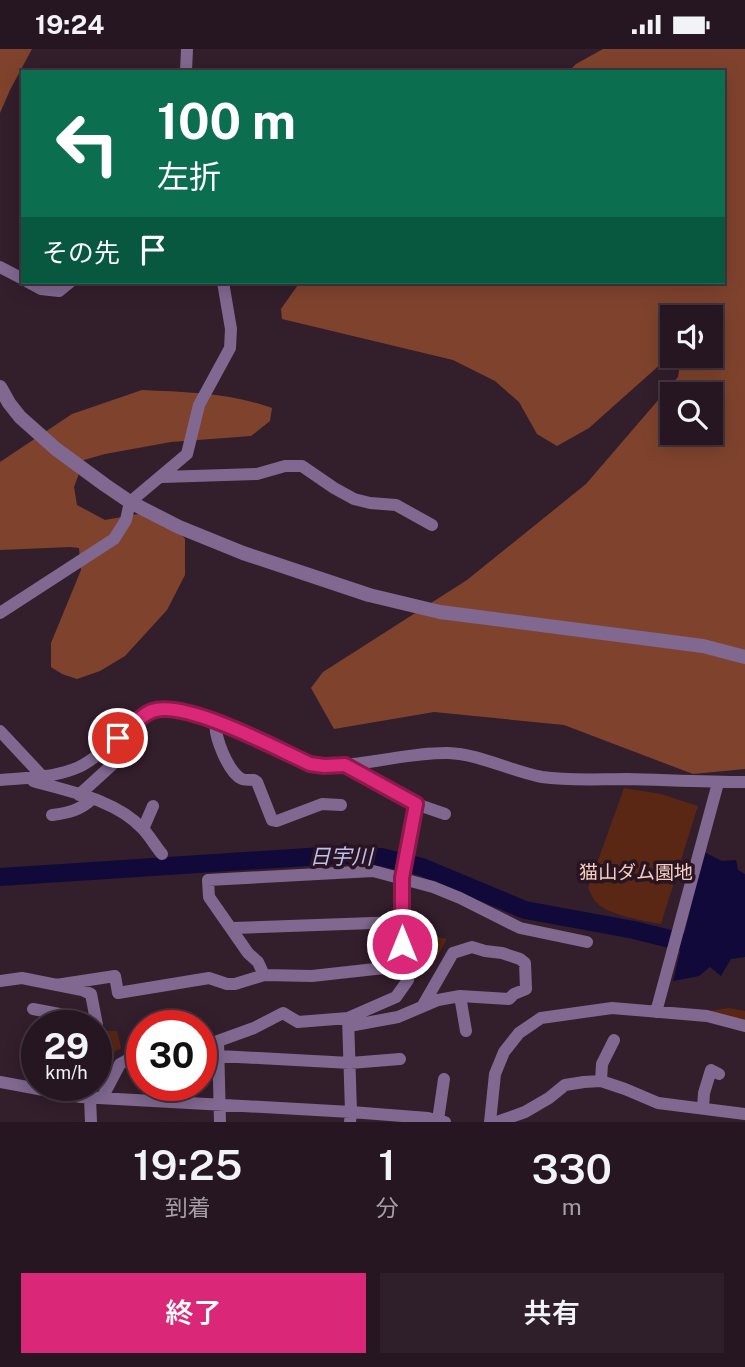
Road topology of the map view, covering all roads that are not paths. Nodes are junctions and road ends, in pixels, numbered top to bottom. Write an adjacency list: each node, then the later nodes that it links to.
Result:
1 (187, 49): 2 (street)
2 (186, 70)
3 (0, 267): 4 (street)
4 (21, 278)
5 (32, 284): 6 (street)
6 (68, 284)
7 (223, 284): 9 (street)
8 (0, 387): 10 (street)
9 (162, 477): 10 (street); 11 (street)
10 (130, 502): 12 (street); 13 (street)
11 (432, 525)
12 (0, 613)
13 (745, 657)
14 (216, 722): 17 (street); 19 (street); 25 (street)
15 (0, 731): 19 (street)
16 (114, 763): 23 (street)
17 (345, 765): 22 (street); 24 (street)
18 (26, 778): 19 (street); 20 (street); 23 (street)
19 (43, 778)
20 (0, 780)
21 (745, 782): 22 (street)
22 (718, 783): 41 (street)
23 (86, 797): 28 (street); 29 (street)
24 (416, 804): 27 (street); 31 (street)
25 (341, 805)
26 (153, 806): 29 (street)
27 (445, 814)
28 (52, 815)
29 (143, 829): 30 (street)
30 (162, 855)
31 (402, 878): 32 (street); 33 (street); 34 (street)
32 (401, 922): 33 (street); 35 (street)
33 (232, 928): 36 (street)
34 (587, 942)
35 (402, 966): 36 (street); 45 (street)
36 (264, 975): 38 (street)
37 (0, 981): 38 (street)
38 (56, 985): 44 (street)
39 (460, 996): 40 (street); 40 (street); 47 (street)
40 (422, 1007): 45 (street)
41 (657, 1008): 46 (street); 68 (street)
42 (33, 1009): 43 (street)
43 (54, 1010)
44 (94, 1010)
45 (348, 1022): 49 (street); 52 (street)
46 (745, 1025)
47 (466, 1031)
48 (614, 1040): 56 (street)
49 (218, 1056): 52 (street); 61 (street)
50 (400, 1059): 52 (street)
51 (126, 1061): 54 (street)
52 (350, 1063): 64 (street)
53 (719, 1074): 62 (street)
54 (112, 1075)
55 (444, 1079): 65 (street)
56 (601, 1081): 62 (street); 69 (street)
57 (0, 1082): 58 (street)
58 (21, 1084)
59 (112, 1099): 61 (street)
60 (95, 1101): 66 (street)
61 (220, 1104): 64 (street); 67 (street)
62 (703, 1108): 63 (street)
63 (745, 1114)
64 (351, 1117): 65 (street)
65 (442, 1121)
66 (91, 1122)
67 (220, 1122)
68 (490, 1122)
69 (497, 1122)

